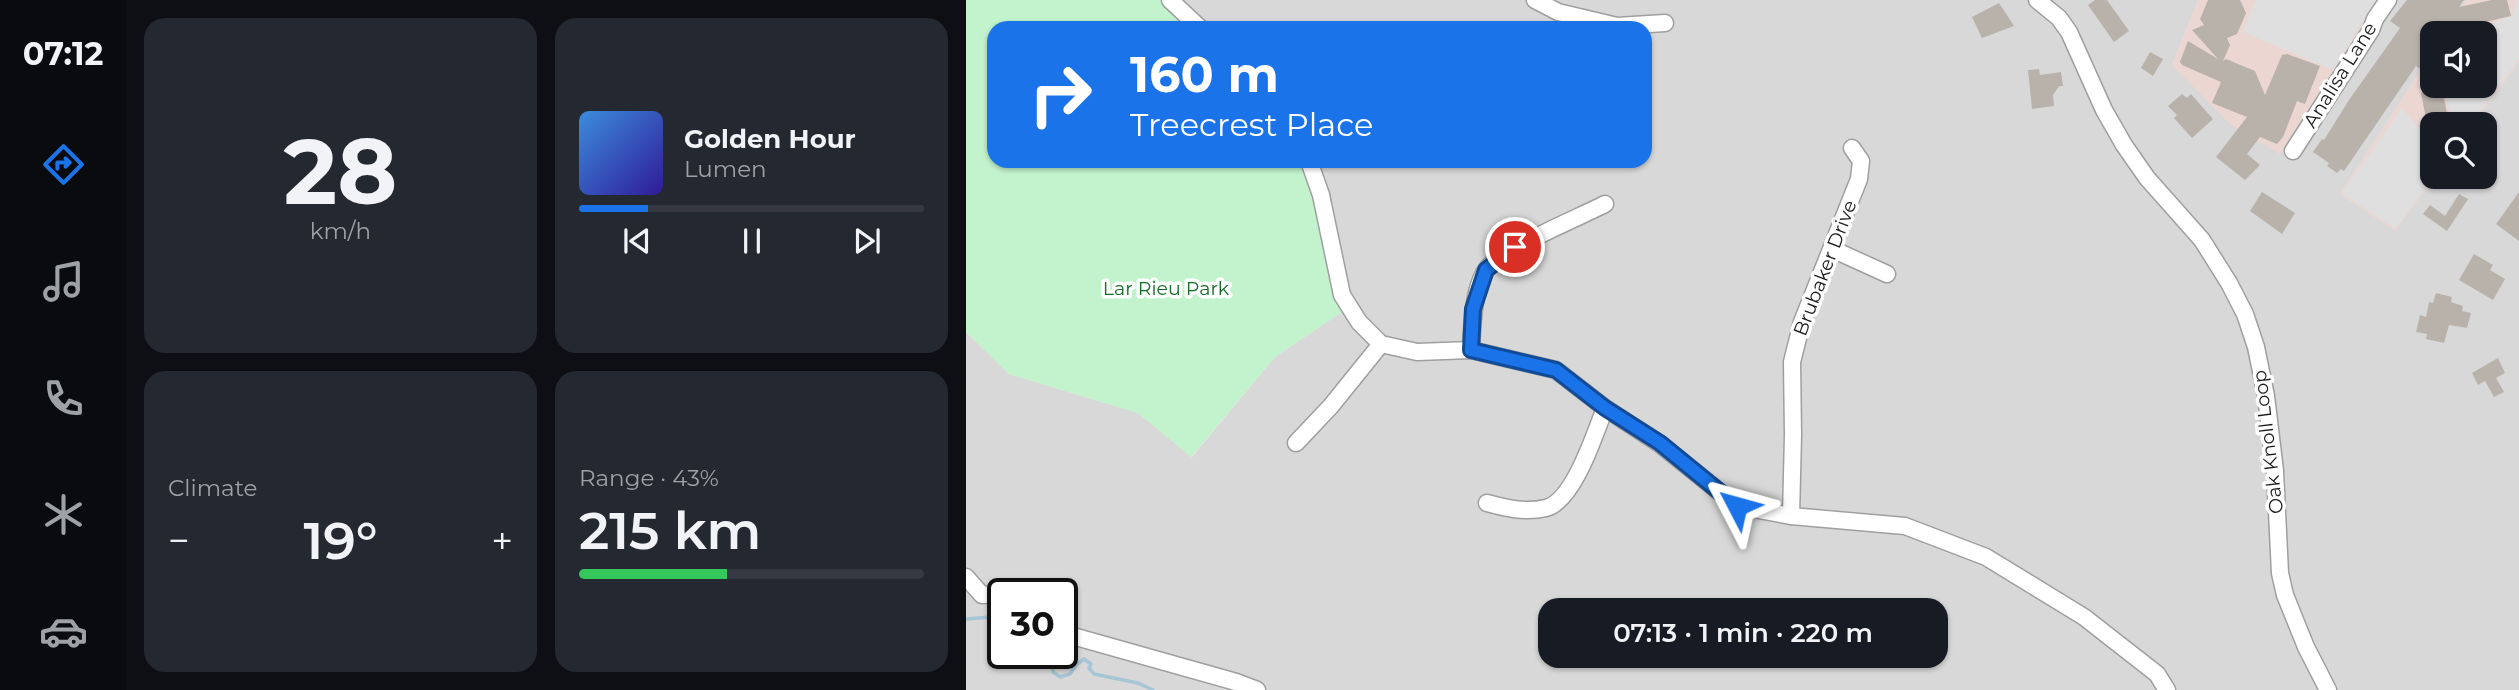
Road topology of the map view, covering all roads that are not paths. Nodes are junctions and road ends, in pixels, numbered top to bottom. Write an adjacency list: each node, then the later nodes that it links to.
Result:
1 (1170, 0): 6 (street)
2 (1535, 0): 5 (street)
3 (2037, 0): 27 (street, Oak Knoll Loop)
4 (2388, 0): 11 (street, Analisa Lane)
5 (1563, 6): 7 (street)
6 (1192, 21)
7 (1604, 21)
8 (1665, 23): 9 (street)
9 (1652, 24)
10 (1852, 148): 14 (street, Brubaker Drive)
11 (2293, 151)
12 (1311, 168): 16 (street)
13 (1605, 204): 17 (street)
14 (1832, 249): 15 (street); 21 (street, Brubaker Drive)
15 (1886, 274)
16 (1381, 344): 17 (street); 19 (street)
17 (1471, 350): 18 (street)
18 (1605, 408): 20 (street); 21 (street)
19 (1296, 443)
20 (1487, 503)
21 (1791, 516): 26 (street)
22 (966, 577): 23 (street)
23 (987, 595)
24 (1078, 638): 25 (street)
25 (1257, 690)
26 (2167, 690)
27 (2328, 690)

